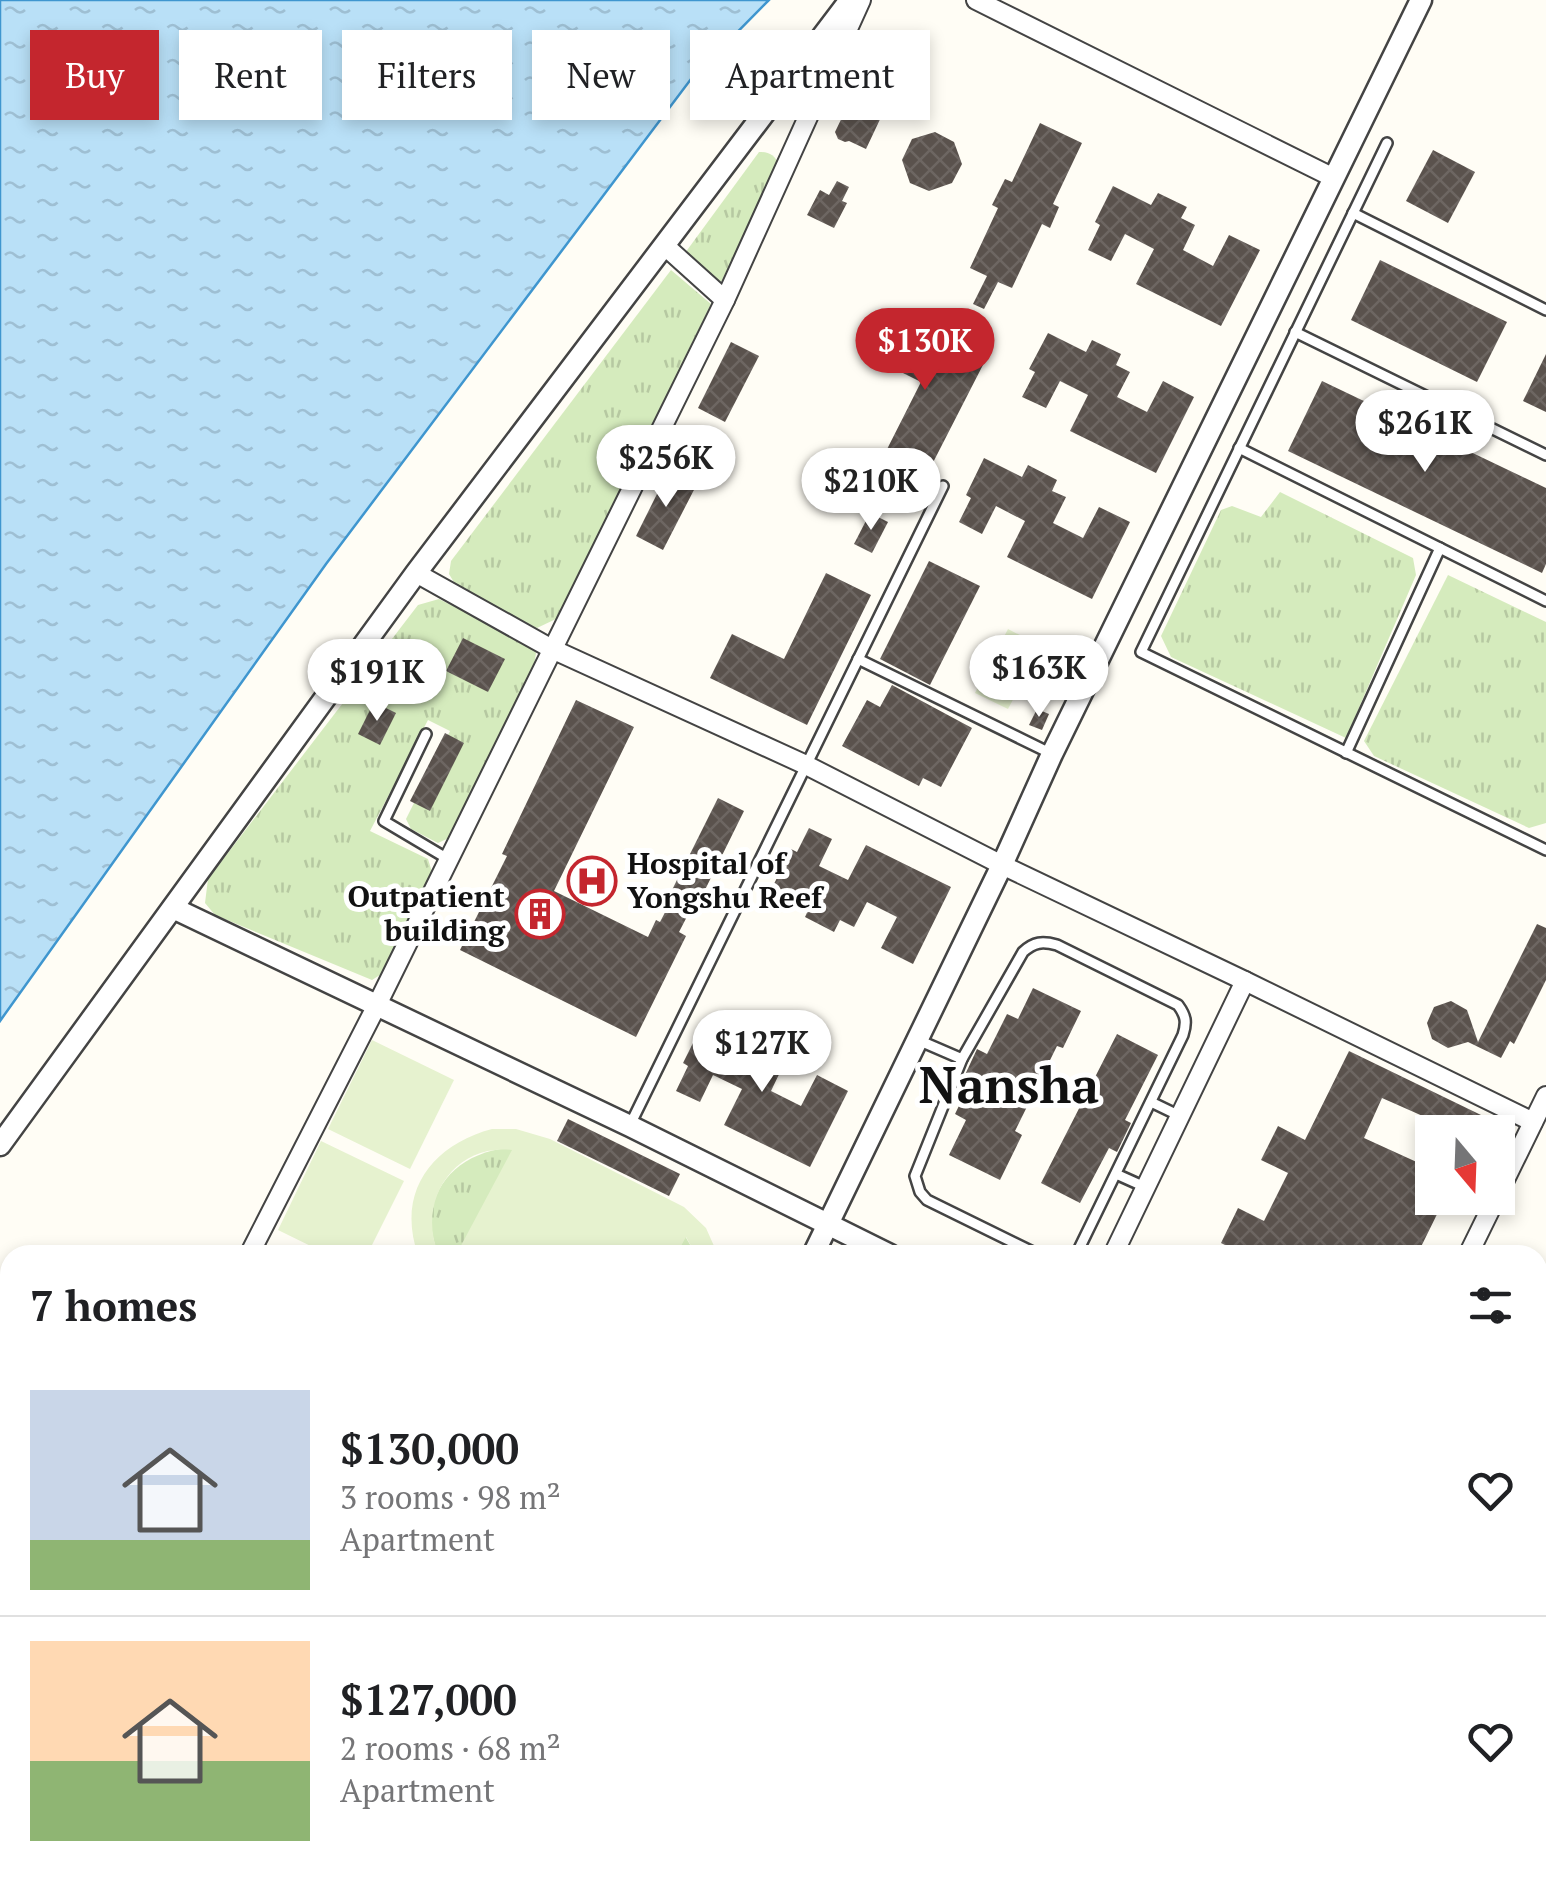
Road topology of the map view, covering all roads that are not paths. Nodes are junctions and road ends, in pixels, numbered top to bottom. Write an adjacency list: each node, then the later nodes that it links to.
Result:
1 (850, 0): 8 (street)
2 (860, 0): 9 (street)
3 (976, 0): 6 (street)
4 (1421, 0): 6 (street)
5 (1387, 143): 7 (lane)
6 (1334, 178): 22 (street)
7 (1353, 213): 10 (lane); 11 (lane)
8 (664, 246): 9 (street); 16 (street)
9 (725, 300): 18 (street)
10 (1546, 310)
11 (1296, 332): 12 (lane); 13 (lane)
12 (1240, 448): 15 (lane); 21 (lane)
13 (1546, 455)
14 (943, 486): 19 (lane)
15 (1440, 548): 17 (lane); 21 (lane)
16 (416, 573): 18 (street); 27 (street)
17 (1546, 600)
18 (552, 649): 23 (street); 25 (street)
19 (858, 658): 22 (lane); 23 (lane)
20 (426, 734): 25 (lane)
21 (1346, 752): 24 (lane)
22 (1052, 754): 26 (street)
23 (806, 765): 26 (street); 36 (lane)
24 (1546, 850)
25 (448, 859): 29 (street)
26 (1002, 865): 28 (street); 30 (street)
27 (173, 908): 29 (street); 37 (street)
28 (1246, 980): 34 (street); 35 (street)
29 (377, 1005): 36 (street); 43 (street)
30 (918, 1040): 31 (lane); 42 (street)
31 (962, 1058): 33 (lane); 46 (lane)
32 (1546, 1096): 35 (street)
33 (1150, 1102): 34 (lane); 39 (lane)
34 (1180, 1116): 40 (street)
35 (1540, 1124): 38 (street)
36 (630, 1126): 42 (street)
37 (0, 1146)
38 (1515, 1166)
39 (1116, 1174): 40 (lane); 47 (lane)
40 (1145, 1187): 48 (street)
41 (1488, 1215): 49 (street)
42 (827, 1225): 44 (street); 45 (street)
43 (254, 1245)
44 (818, 1245)
45 (869, 1245)
46 (1019, 1245)
47 (1081, 1245)
48 (1117, 1245)
49 (1473, 1245)

